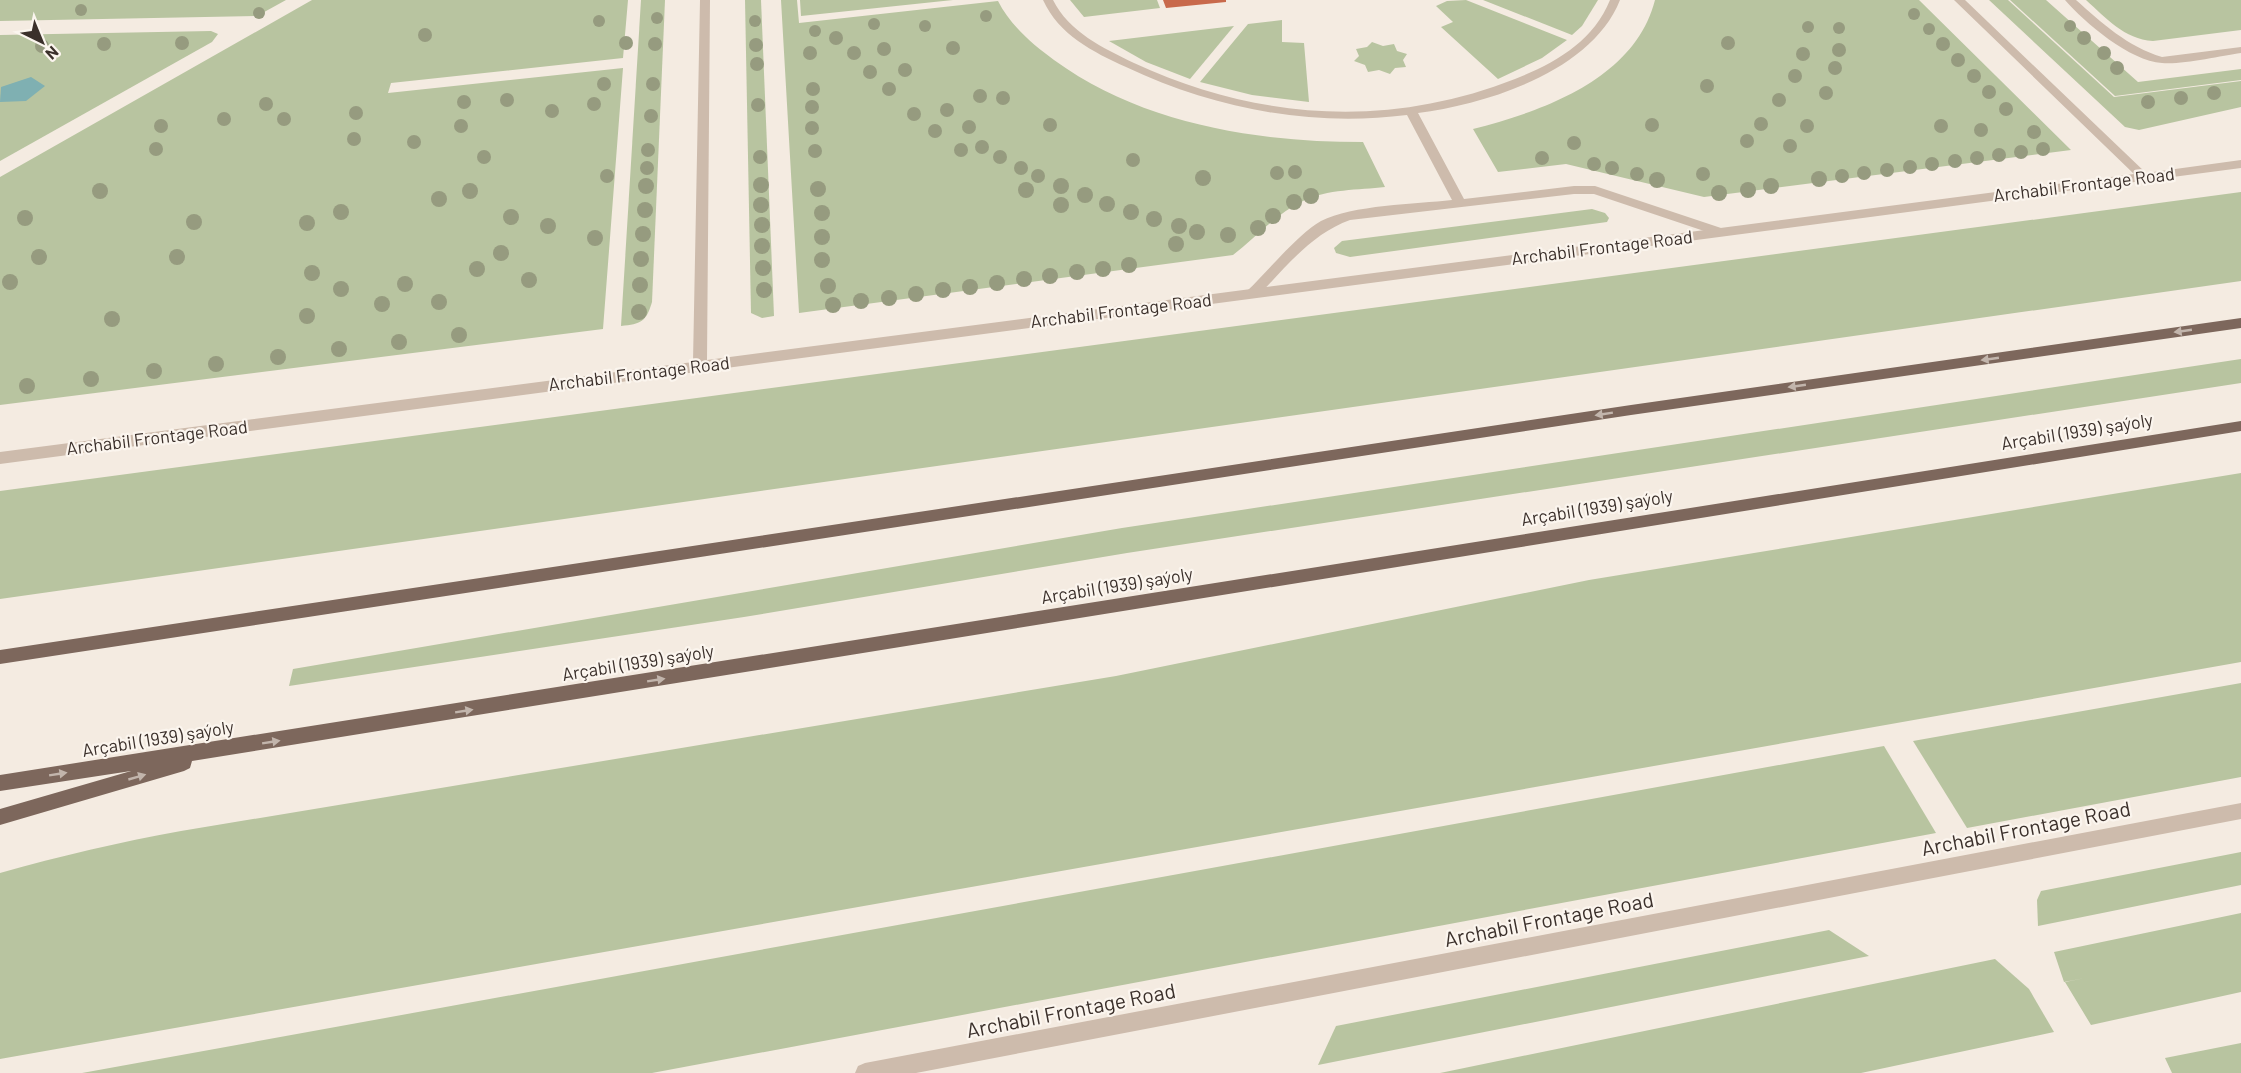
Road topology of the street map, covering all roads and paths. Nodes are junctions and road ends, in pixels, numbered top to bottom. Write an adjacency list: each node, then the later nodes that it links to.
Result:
1 (705, 0): 14 (street)
2 (1048, 0): 7 (street)
3 (1615, 0): 7 (street)
4 (1959, 0): 9 (street)
5 (2070, 0): 6 (street)
6 (2241, 50)
7 (1412, 113): 10 (street)
8 (2241, 164): 9 (street, Archabil Frontage Road)
9 (2144, 177): 11 (street, Archabil Frontage Road)
10 (1460, 203): 11 (street); 12 (street)
11 (1720, 232): 12 (street, Archabil Frontage Road)
12 (1252, 294): 14 (street, Archabil Frontage Road)
13 (2241, 323): 17 (main road, one-way to 17)
14 (700, 366): 16 (street, Archabil Frontage Road)
15 (2241, 426): 18 (main road, Arçabil (1939) şaýoly, one-way to 15)
16 (0, 458)
17 (0, 657)
18 (242, 746): 19 (main road, Arçabil (1939) şaýoly, one-way to 18); 21 (main road, one-way to 18)
19 (0, 783)
20 (2241, 810): 22 (street, Archabil Frontage Road)
21 (0, 817)
22 (865, 1073)

